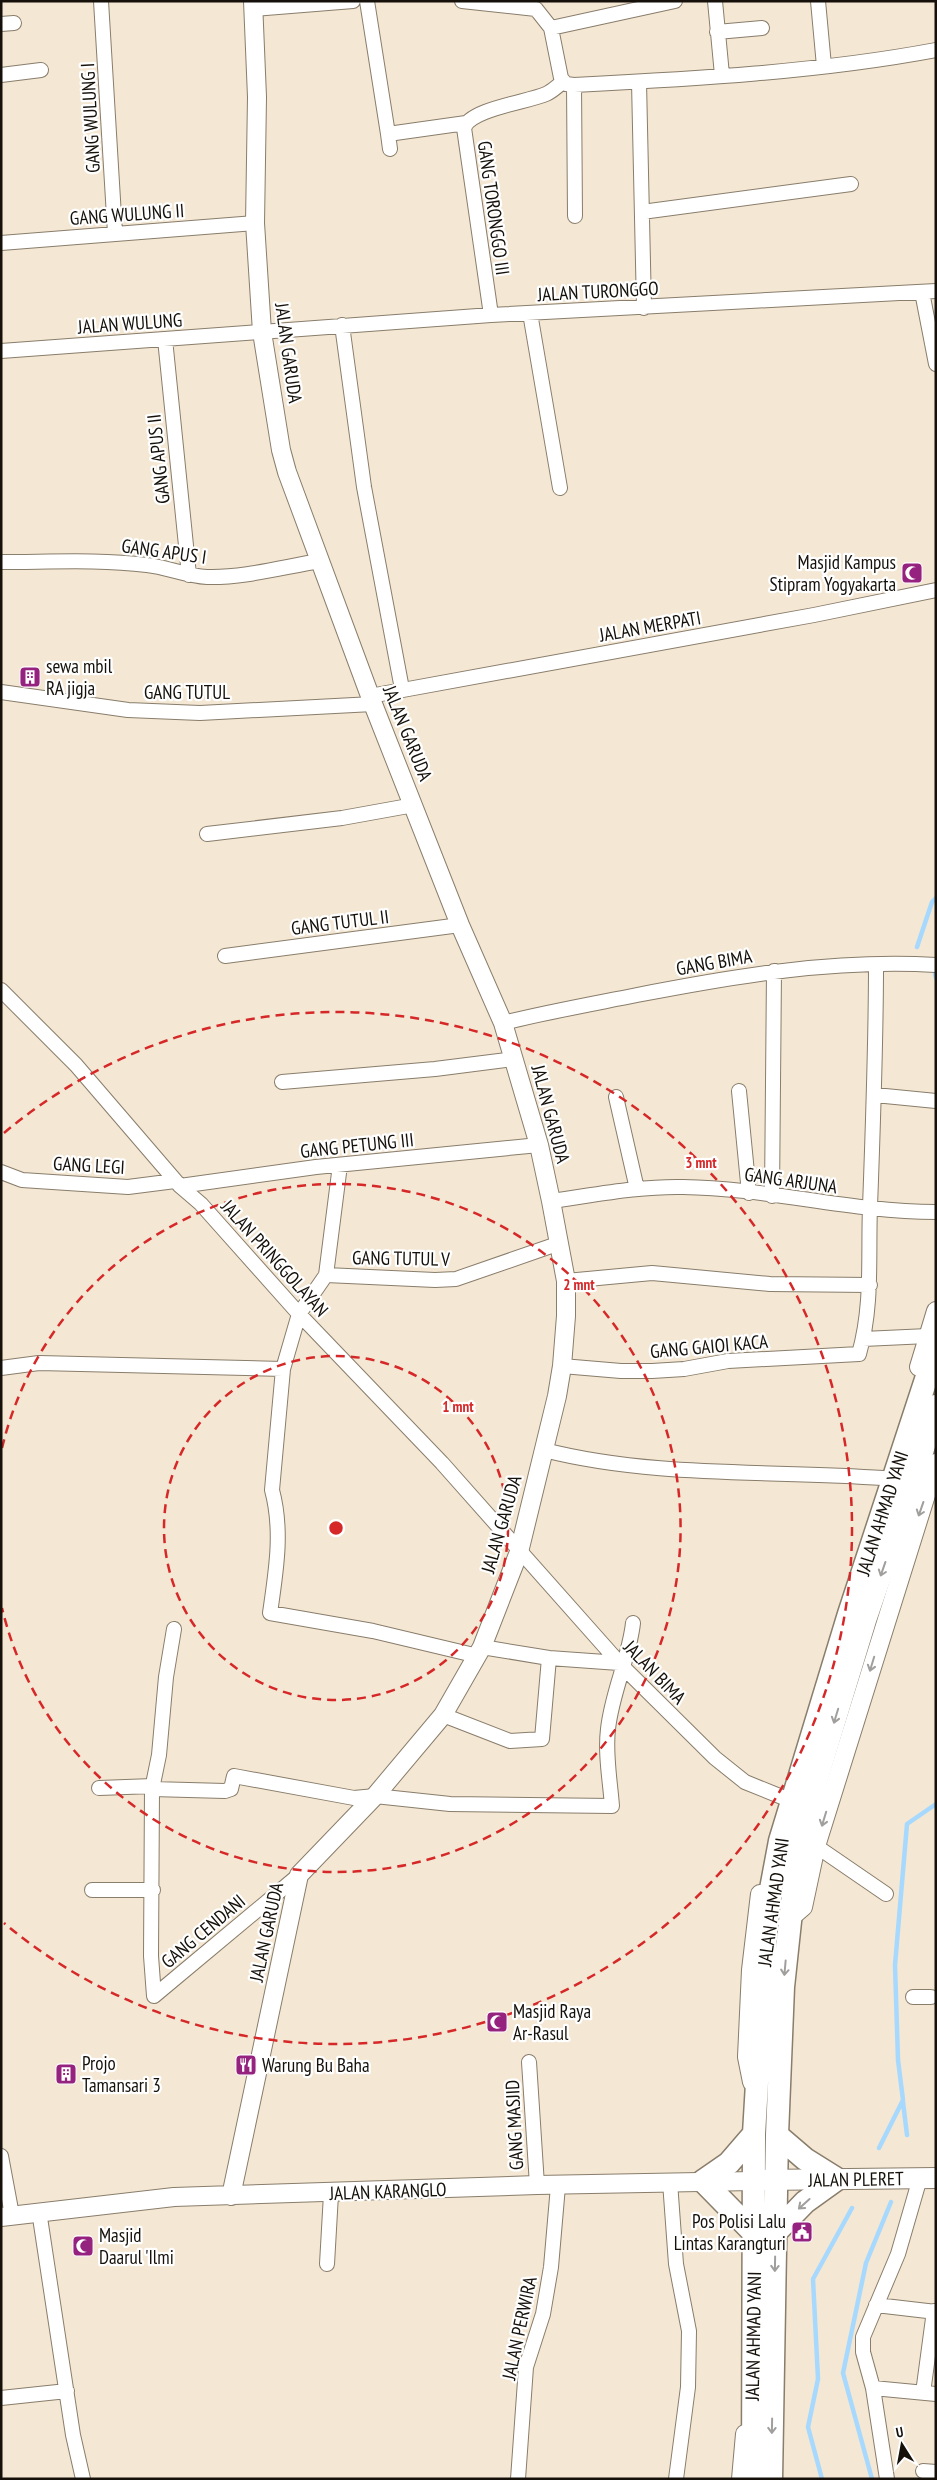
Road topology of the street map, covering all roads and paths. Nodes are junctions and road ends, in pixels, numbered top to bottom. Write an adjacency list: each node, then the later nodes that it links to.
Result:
1 (101, 1): 28 (street, GANG WULUNG I)
2 (353, 1): 9 (street)
3 (367, 1): 22 (street)
4 (462, 1): 8 (street)
5 (675, 1): 11 (street)
6 (715, 1): 13 (street)
7 (818, 1): 15 (street)
8 (494, 3): 10 (street)
9 (253, 5): 27 (street, JALAN GARUDA)
10 (538, 5): 11 (street)
11 (551, 28): 20 (street)
12 (762, 28): 13 (street)
13 (717, 32): 18 (street)
14 (936, 50): 15 (street)
15 (824, 66): 18 (street)
16 (41, 70): 17 (street)
17 (1, 75)
18 (722, 75): 19 (street)
19 (639, 82): 20 (street); 25 (street)
20 (568, 83): 21 (street, GANG TORONGGO III); 26 (street)
21 (466, 123): 22 (street); 33 (street, GANG TORONGGO III)
22 (388, 134): 23 (street)
23 (390, 149)
24 (851, 184): 25 (street)
25 (642, 212): 31 (street)
26 (575, 216)
27 (255, 223): 28 (street, GANG WULUNG II); 35 (street, JALAN GARUDA)
28 (115, 233): 29 (street, GANG WULUNG II)
29 (1, 243)
30 (929, 291): 31 (street, JALAN TURONGGO); 38 (street)
31 (644, 308): 32 (street, JALAN TURONGGO)
32 (530, 313): 33 (street, JALAN TURONGGO); 39 (street)
33 (491, 315): 34 (street, JALAN TURONGGO)
34 (342, 326): 35 (street, JALAN TURONGGO); 44 (street)
35 (262, 332): 36 (street, JALAN WULUNG); 40 (street, JALAN GARUDA)
36 (165, 339): 37 (street, JALAN WULUNG); 42 (street, GANG APUS II)
37 (1, 351)
38 (936, 364)
39 (560, 488)
40 (320, 561): 42 (street, GANG APUS I); 46 (street, JALAN GARUDA)
41 (1, 562): 42 (street, GANG APUS I)
42 (189, 575)
43 (936, 590): 44 (street, JALAN MERPATI)
44 (402, 689): 46 (street, JALAN MERPATI)
45 (1, 692): 46 (street, GANG TUTUL)
46 (371, 700): 47 (street, JALAN GARUDA)
47 (414, 805): 48 (street); 49 (street, JALAN GARUDA)
48 (207, 834)
49 (460, 925): 50 (street, GANG TUTUL II); 55 (street, JALAN GARUDA)
50 (225, 956)
51 (876, 964): 52 (street, GANG BIMA); 53 (street, GANG BIMA); 59 (street)
52 (936, 965)
53 (774, 971): 55 (street, GANG BIMA); 68 (street)
54 (1, 991): 65 (street, JALAN PRINGGOLAYAN)
55 (502, 1023): 56 (street, JALAN GARUDA)
56 (514, 1059): 57 (street); 62 (street, JALAN GARUDA)
57 (282, 1082)
58 (739, 1091): 67 (street)
59 (875, 1095): 61 (street); 70 (street)
60 (616, 1097): 66 (street)
61 (936, 1101)
62 (538, 1145): 63 (street, GANG PETUNG III); 69 (street, JALAN GARUDA)
63 (340, 1165): 65 (street, GANG PETUNG III); 73 (street, GANG TUTUL V)
64 (1, 1172): 65 (street, GANG LEGI)
65 (177, 1184): 77 (street, JALAN PRINGGOLAYAN)
66 (636, 1190): 67 (street, GANG ARJUNA); 69 (street, GANG ARJUNA)
67 (749, 1193): 68 (street, GANG ARJUNA)
68 (772, 1196): 70 (street, GANG ARJUNA)
69 (552, 1201): 72 (street, JALAN GARUDA)
70 (870, 1210): 71 (street, GANG ARJUNA); 75 (street)
71 (936, 1212)
72 (560, 1243): 73 (street, GANG TUTUL V); 74 (street, JALAN GARUDA)
73 (326, 1275): 77 (street, GANG TUTUL V)
74 (566, 1281): 75 (street); 80 (street, JALAN GARUDA)
75 (870, 1285): 78 (street)
76 (936, 1311): 79 (street)
77 (299, 1314): 82 (street, GANG TUTUL V); 88 (street, JALAN PRINGGOLAYAN)
78 (864, 1339): 79 (street); 80 (street, GANG GAIOI KACA)
79 (932, 1342): 83 (highway, JALAN AHMAD YANI)
80 (562, 1366): 85 (street, JALAN GARUDA)
81 (1, 1368): 82 (street)
82 (283, 1369): 92 (street, GANG TUTUL V)
83 (922, 1373): 87 (street); 89 (highway, JALAN AHMAD YANI)
84 (936, 1406): 89 (highway, JALAN AHMAD YANI, one-way to 89)
85 (544, 1450): 87 (street); 88 (street, JALAN GARUDA)
86 (936, 1463): 100 (street, one-way to 100)
87 (884, 1478): 99 (street)
88 (519, 1552): 92 (street, JALAN GARUDA); 94 (street, JALAN BIMA)
89 (857, 1617): 105 (highway, JALAN AHMAD YANI, one-way to 105); 109 (highway, JALAN AHMAD YANI)
90 (633, 1623): 94 (street)
91 (174, 1629): 96 (street)
92 (480, 1652): 93 (street); 95 (street, JALAN GARUDA)
93 (549, 1658): 94 (street); 95 (street)
94 (620, 1665): 98 (street); 99 (street, JALAN BIMA)
95 (443, 1715): 98 (street, JALAN GARUDA)
96 (153, 1787): 97 (street); 98 (street); 103 (street)
97 (99, 1788)
98 (375, 1796): 101 (street, JALAN GARUDA)
99 (782, 1797): 109 (street)
100 (816, 1846): 104 (street); 105 (street)
101 (299, 1875): 103 (street, GANG CENDANI); 122 (street, JALAN GARUDA)
102 (92, 1890): 103 (street)
103 (153, 1890)
104 (886, 1894)
105 (789, 1919): 111 (highway, JALAN AHMAD YANI, one-way to 111)
106 (934, 1996): 107 (street)
107 (913, 1997)
108 (529, 2062): 119 (street, GANG MASJID)
109 (756, 2094): 110 (highway, JALAN AHMAD YANI)
110 (754, 2134): 116 (highway); 117 (highway, JALAN AHMAD YANI)
111 (777, 2135): 114 (highway); 115 (highway, JALAN AHMAD YANI)
112 (1, 2156): 124 (street)
113 (928, 2178): 114 (main road, JALAN PLERET); 127 (street)
114 (837, 2179): 115 (main road, JALAN PLERET); 125 (highway, one-way to 125)
115 (776, 2180): 117 (main road, JALAN KARANGLO); 125 (highway, JALAN AHMAD YANI)
116 (704, 2181): 117 (street, JALAN KARANGLO); 118 (street, JALAN KARANGLO); 125 (highway)
117 (754, 2181): 125 (highway, JALAN AHMAD YANI)
118 (670, 2182): 120 (street, JALAN KARANGLO); 136 (street)
119 (536, 2185): 120 (street, JALAN KARANGLO); 121 (street, JALAN KARANGLO)
120 (558, 2186): 135 (street, JALAN PERWIRA)
121 (331, 2194): 122 (street, JALAN KARANGLO); 126 (street)
122 (231, 2196): 123 (street, JALAN KARANGLO)
123 (39, 2211): 124 (street, JALAN KARANGLO); 130 (street)
124 (7, 2216)
125 (765, 2233): 133 (highway, JALAN AHMAD YANI); 139 (highway, JALAN AHMAD YANI, one-way to 139)
126 (327, 2264)
127 (876, 2305): 128 (street); 129 (street)
128 (935, 2312): 131 (street)
129 (873, 2388): 131 (street); 140 (street)
130 (67, 2391): 132 (street); 134 (street)
131 (930, 2394)
132 (1, 2398)
133 (752, 2404): 137 (street); 138 (highway, JALAN AHMAD YANI)
134 (83, 2479)
135 (518, 2479)
136 (676, 2479)
137 (741, 2479)
138 (753, 2479)
139 (771, 2479)
140 (887, 2479)

